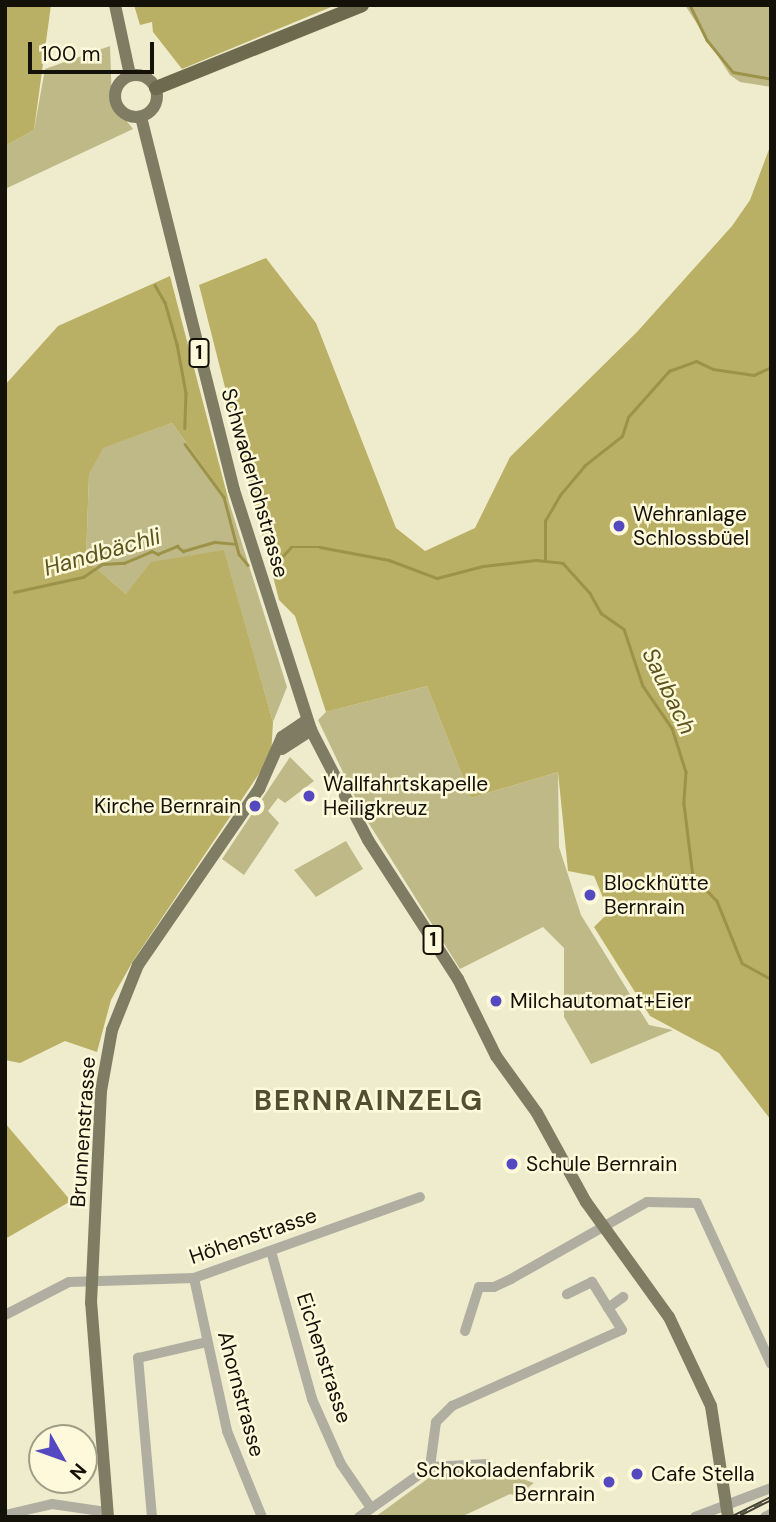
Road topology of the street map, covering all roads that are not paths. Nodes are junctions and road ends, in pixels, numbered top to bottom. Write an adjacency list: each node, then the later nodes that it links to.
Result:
1 (115, 5): 3 (main road)
2 (362, 5): 4 (highway)
3 (130, 75): 4 (main road); 5 (main road)
4 (156, 88): 5 (main road)
5 (141, 117): 6 (main road, Schwaderlohstrasse / 1)
6 (309, 725): 8 (main road, 1); 11 (main road, Brunnenstrasse)
7 (420, 1197): 9 (street, Höhenstrasse)
8 (603, 1226): 16 (street); 18 (street); 23 (main road, 1)
9 (271, 1251): 10 (street, Höhenstrasse); 22 (street, Eichenstrasse)
10 (194, 1278): 11 (street, Höhenstrasse); 17 (street, Ahornstrasse)
11 (93, 1282): 15 (street, Höhenstrasse); 24 (main road, Brunnenstrasse)
12 (567, 1294): 14 (street)
13 (623, 1297): 14 (street)
14 (608, 1308): 20 (street)
15 (5, 1315)
16 (465, 1331)
17 (207, 1342): 27 (street); 28 (street, Ahornstrasse)
18 (771, 1364)
19 (486, 1464): 20 (street)
20 (430, 1467): 22 (street)
21 (771, 1488): 23 (street)
22 (371, 1508): 29 (street)
23 (726, 1511): 30 (street)
24 (107, 1514): 26 (street)
25 (771, 1514): 31 (street)
26 (5, 1515)
27 (152, 1517)
28 (262, 1517)
29 (359, 1517)
30 (695, 1517)
31 (765, 1517)

